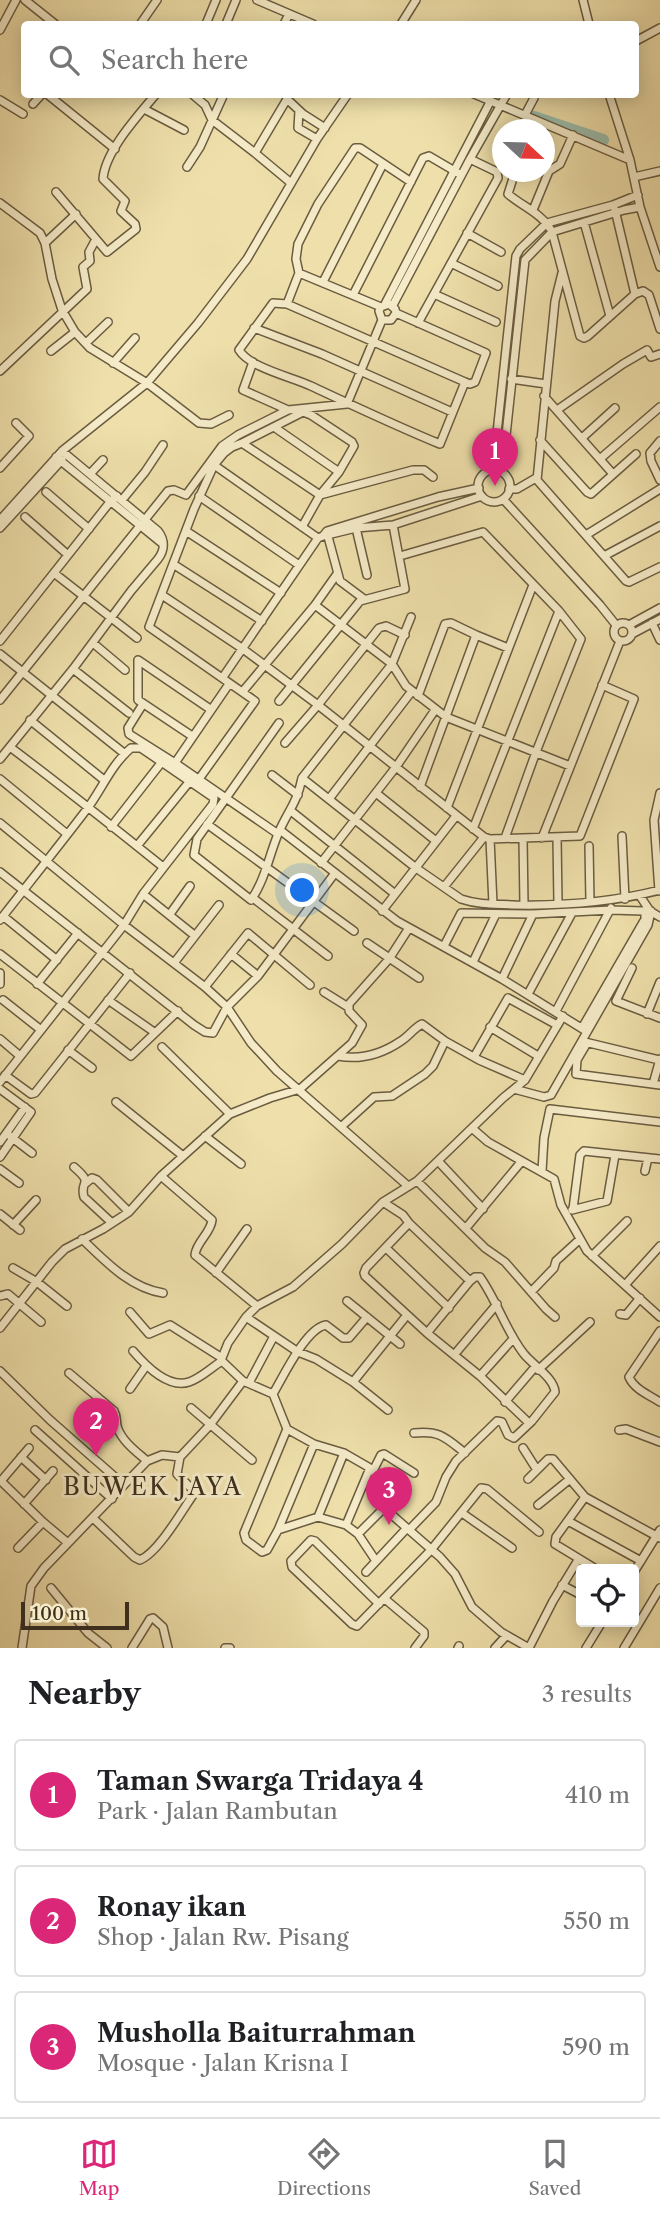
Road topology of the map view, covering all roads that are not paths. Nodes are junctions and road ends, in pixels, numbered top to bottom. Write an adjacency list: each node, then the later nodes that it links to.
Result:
1 (16, 0): 19 (street)
2 (25, 0): 10 (street)
3 (157, 0): 11 (street)
4 (216, 0): 12 (street)
5 (236, 0): 13 (street)
6 (257, 0): 9 (street)
7 (416, 0): 16 (street)
8 (583, 0): 17 (street)
9 (289, 14): 14 (street); 15 (street)
10 (51, 21)
11 (142, 21)
12 (207, 21)
13 (227, 21)
14 (286, 21)
15 (306, 21)
16 (403, 21)
17 (588, 21)
18 (660, 28): 20 (street)
19 (0, 30)
20 (639, 39)
21 (40, 98): 33 (street)
22 (50, 98): 44 (street)
23 (153, 98): 35 (street)
24 (197, 98): 39 (street)
25 (222, 98): 39 (street)
26 (345, 98): 40 (street)
27 (482, 98): 31 (street)
28 (505, 98): 34 (street)
29 (534, 98): 38 (street)
30 (610, 98): 47 (street)
31 (490, 102): 34 (street); 51 (street)
32 (1, 104): 37 (street)
33 (33, 104)
34 (500, 106): 38 (street); 46 (street)
35 (144, 109): 41 (street); 44 (street)
36 (299, 111): 40 (street); 43 (street); 45 (street)
37 (23, 114)
38 (525, 115): 42 (street)
39 (212, 120): 45 (street); 49 (street)
40 (325, 128): 43 (street)
41 (184, 130)
42 (573, 135): 47 (street); 61 (street)
43 (317, 139): 55 (street)
44 (115, 149): 67 (street)
45 (255, 153): 55 (street)
46 (470, 159): 51 (street); 66 (street)
47 (630, 160): 52 (street)
48 (383, 164): 53 (street); 72 (street); 74 (street)
49 (187, 167)
50 (660, 171): 52 (street)
51 (458, 173): 53 (street); 80 (street)
52 (634, 177): 57 (street)
53 (411, 182): 78 (street)
54 (512, 182): 61 (street)
55 (291, 183): 101 (street)
56 (57, 192): 62 (street)
57 (638, 195): 59 (street); 60 (street)
58 (0, 203): 68 (street)
59 (640, 206): 60 (street); 71 (street)
60 (614, 208): 63 (street); 64 (street); 77 (street)
61 (533, 210): 64 (street)
62 (76, 214): 67 (street); 68 (street)
63 (584, 222): 65 (street); 82 (street)
64 (547, 223): 65 (street); 124 (street)
65 (552, 232): 73 (street); 99 (street)
66 (467, 233): 69 (street); 70 (street)
67 (96, 239): 81 (street)
68 (45, 243): 81 (street)
69 (501, 252)
70 (450, 263): 75 (street); 76 (street)
71 (660, 267)
72 (299, 273): 74 (street); 79 (street)
73 (562, 273): 82 (street); 102 (street)
74 (323, 282): 78 (street)
75 (498, 286)
76 (434, 294): 85 (street); 86 (street)
77 (635, 294): 82 (street); 88 (street)
78 (353, 295): 80 (street)
79 (287, 304): 87 (street); 91 (street)
80 (389, 307): 83 (street); 83 (street); 86 (street)
81 (62, 310): 89 (street); 97 (street)
82 (610, 316)
83 (382, 320): 91 (street)
84 (108, 322): 92 (street)
85 (496, 322)
86 (418, 323): 100 (street)
87 (254, 328): 96 (street); 98 (street)
88 (660, 329)
89 (75, 332): 92 (street); 93 (street)
90 (135, 338): 95 (street)
91 (373, 340): 98 (street); 100 (street)
92 (86, 343): 95 (street)
93 (51, 351)
94 (660, 354): 107 (street)
95 (113, 362): 101 (street)
96 (253, 362): 104 (street); 108 (street)
97 (0, 371)
98 (361, 372): 104 (street); 109 (street)
99 (511, 379): 102 (street); 126 (street)
100 (465, 382): 109 (street)
101 (147, 383): 110 (street); 119 (street)
102 (546, 384): 103 (street)
103 (544, 396): 107 (street); 114 (street)
104 (346, 404): 108 (street); 109 (street)
105 (660, 407): 120 (street)
106 (615, 408): 113 (street)
107 (557, 410): 113 (street)
108 (288, 411): 143 (street)
109 (453, 412)
110 (229, 415)
111 (16, 423): 123 (street)
112 (274, 427): 116 (street); 125 (street); 125 (street)
113 (582, 438): 120 (street)
114 (540, 440): 128 (street); 131 (street)
115 (660, 440): 130 (street)
116 (242, 443): 122 (street); 136 (street)
117 (163, 445): 138 (street)
118 (636, 454): 128 (street)
119 (62, 456): 127 (street); 140 (street); 142 (street)
120 (601, 458): 128 (street)
121 (103, 460): 127 (street)
122 (214, 465): 137 (street); 146 (street)
123 (0, 468)
124 (493, 470): 126 (street); 135 (street)
125 (339, 472): 136 (street)
126 (502, 472): 132 (street)
127 (90, 474): 138 (street)
128 (613, 474)
129 (433, 477): 136 (street)
130 (660, 480)
131 (538, 482): 132 (street); 152 (street)
132 (509, 489): 139 (street)
133 (660, 489): 152 (street)
134 (46, 492): 149 (street)
135 (481, 492): 139 (street); 144 (street); 151 (street)
136 (320, 495): 146 (street)
137 (200, 496): 150 (street); 157 (street)
138 (119, 498): 140 (street); 143 (street)
139 (503, 499): 176 (street)
140 (110, 502): 143 (street); 149 (street)
141 (24, 517): 153 (street)
142 (2, 518): 147 (street)
143 (143, 523): 165 (street); 170 (street)
144 (393, 525): 148 (street); 154 (street)
145 (660, 526): 155 (street)
146 (302, 527): 151 (street)
147 (0, 528)
148 (356, 528): 151 (street); 161 (street)
149 (89, 530): 153 (street)
150 (186, 531): 156 (street); 163 (street)
151 (324, 535): 157 (street); 160 (street)
152 (586, 535): 155 (street)
153 (68, 555): 159 (street)
154 (400, 556): 162 (street); 166 (street)
155 (604, 556): 158 (street)
156 (173, 564): 164 (street); 173 (street)
157 (299, 565): 163 (street)
158 (660, 567)
159 (54, 573): 165 (street); 183 (street)
160 (337, 574): 166 (street); 167 (street)
161 (367, 575)
162 (533, 585): 169 (street); 187 (street)
163 (281, 593): 173 (street)
164 (162, 595): 188 (street); 195 (street)
165 (85, 596): 170 (street); 194 (street)
166 (364, 599): 175 (street)
167 (315, 605): 175 (street); 191 (street)
168 (660, 608): 177 (street)
169 (559, 611): 215 (street); 219 (street)
170 (111, 617): 181 (street); 185 (street)
171 (411, 617): 179 (street)
172 (660, 619): 174 (street)
173 (262, 621): 188 (street)
174 (652, 623): 178 (street); 182 (street)
175 (340, 625): 186 (street); 198 (street)
176 (616, 625): 177 (street); 184 (street)
177 (629, 625): 178 (street)
178 (632, 634): 184 (street)
179 (405, 635): 186 (street); 190 (street)
180 (477, 635): 187 (street); 200 (street); 209 (street)
181 (137, 638)
182 (660, 640)
183 (0, 641)
184 (620, 641): 197 (street)
185 (93, 643): 192 (street); 193 (street)
186 (366, 645): 190 (street); 205 (street)
187 (508, 648): 213 (street)
188 (243, 649): 191 (street); 195 (street)
189 (0, 654): 194 (street)
190 (392, 664): 200 (street); 212 (street)
191 (265, 666): 198 (street); 199 (street)
192 (73, 669): 201 (street); 208 (street)
193 (125, 670)
194 (22, 671): 201 (street); 202 (street)
195 (223, 677): 196 (street)
196 (229, 684): 206 (street); 229 (street)
197 (602, 685): 224 (street); 254 (street)
198 (292, 686): 203 (street); 205 (street)
199 (244, 690)
200 (415, 694): 207 (street); 218 (street)
201 (52, 695): 210 (street); 220 (street)
202 (0, 700)
203 (279, 701)
204 (143, 704): 206 (street); 214 (street); 223 (street)
205 (318, 705): 212 (street); 216 (street)
206 (210, 709): 214 (street)
207 (435, 710): 209 (street); 225 (street)
208 (129, 713)
209 (446, 717): 213 (street); 232 (street)
210 (30, 720): 217 (street); 230 (street)
211 (279, 723): 236 (street)
212 (343, 725): 218 (street); 227 (street)
213 (477, 729): 215 (street); 239 (street)
214 (192, 736): 223 (street)
215 (507, 740): 219 (street); 246 (street)
216 (285, 743)
217 (10, 747): 221 (street); 238 (street)
218 (370, 747): 225 (street); 237 (street)
219 (536, 752): 224 (street); 252 (street)
220 (125, 754): 222 (street); 230 (street)
221 (0, 759)
222 (162, 763): 231 (street); 245 (street)
223 (175, 763): 229 (street)
224 (570, 766): 253 (street)
225 (396, 767): 232 (street); 233 (street)
226 (272, 775): 235 (street)
227 (302, 778): 235 (street); 237 (street)
228 (0, 779): 249 (street)
229 (199, 779): 236 (street)
230 (104, 780): 238 (street)
231 (190, 781): 258 (street); 262 (street)
232 (420, 788): 239 (street)
233 (376, 793): 242 (street); 256 (street)
234 (660, 793): 247 (street)
235 (298, 795): 240 (street)
236 (226, 798): 244 (street); 248 (street)
237 (329, 799): 242 (street)
238 (89, 806): 245 (street); 249 (street)
239 (447, 808): 241 (street)
240 (292, 811): 248 (street); 257 (street)
241 (456, 816): 246 (street); 256 (street)
242 (355, 820): 257 (street); 264 (street)
243 (0, 823): 260 (street)
244 (207, 824): 263 (street); 274 (street)
245 (111, 827): 258 (street)
246 (473, 829): 251 (street)
247 (658, 831): 270 (street)
248 (279, 832): 261 (street); 263 (street)
249 (67, 834): 260 (street)
250 (622, 836): 275 (street)
251 (487, 838): 252 (street); 268 (street); 279 (street)
252 (505, 838): 255 (street)
253 (542, 838): 254 (street); 255 (street)
254 (556, 838): 280 (street)
255 (523, 839): 282 (street)
256 (436, 841): 264 (street)
257 (336, 845): 261 (street); 272 (street)
258 (137, 846): 262 (street)
259 (589, 846): 278 (street)
260 (47, 862): 269 (street); 292 (street)
261 (321, 863): 266 (street)
262 (163, 867): 271 (street)
263 (268, 867): 274 (street); 277 (street)
264 (416, 868): 268 (street); 272 (street)
265 (0, 872): 269 (street)
266 (335, 873): 277 (street); 284 (street)
267 (190, 886): 287 (street)
268 (444, 887): 279 (street)
269 (24, 891): 291 (street); 296 (street)
270 (660, 891): 273 (street)
271 (143, 894): 287 (street); 292 (street)
272 (395, 894): 284 (street)
273 (640, 896): 275 (street); 285 (street)
274 (252, 899): 293 (street)
275 (625, 899): 276 (street)
276 (612, 900): 278 (street); 283 (street)
277 (314, 902): 293 (street); 295 (street)
278 (590, 902): 280 (street)
279 (493, 904): 282 (street)
280 (558, 904): 282 (street)
281 (219, 905): 297 (street)
282 (524, 905)
283 (611, 910): 286 (street); 328 (street); 334 (street)
284 (382, 911): 294 (street)
285 (651, 911): 290 (street); 334 (street)
286 (572, 912): 289 (street); 321 (street)
287 (170, 914): 297 (street)
288 (496, 914): 289 (street); 299 (street); 307 (street)
289 (533, 914): 314 (street)
290 (660, 916)
291 (1, 918): 306 (street)
292 (124, 925): 300 (street); 308 (street)
293 (294, 928): 303 (street); 304 (street)
294 (409, 928): 299 (street); 305 (street)
295 (354, 931)
296 (78, 933): 300 (street); 306 (street)
297 (194, 934): 308 (street)
298 (367, 943): 305 (street)
299 (444, 946): 307 (street)
300 (103, 953): 311 (street); 324 (street)
301 (0, 954): 317 (street)
302 (231, 954): 303 (street); 312 (street); 319 (street)
303 (274, 955): 312 (street); 318 (street)
304 (328, 956)
305 (389, 959): 313 (street); 326 (street)
306 (57, 960): 317 (street)
307 (472, 962): 314 (street)
308 (174, 963): 319 (street)
309 (632, 968): 329 (street)
310 (0, 973): 316 (street)
311 (130, 973): 323 (street); 327 (street)
312 (258, 976): 325 (street)
313 (419, 978)
314 (502, 979): 321 (street)
315 (660, 982): 329 (street)
316 (0, 984)
317 (37, 984): 324 (street)
318 (310, 985)
319 (205, 987): 325 (street)
320 (324, 992): 326 (street)
321 (528, 994): 328 (street)
322 (3, 1000): 335 (street)
323 (108, 1000): 331 (street); 336 (street)
324 (62, 1004): 331 (street); 335 (street)
325 (227, 1007): 327 (street); 353 (street)
326 (348, 1007): 343 (street)
327 (178, 1011): 336 (street)
328 (559, 1014): 332 (street); 334 (street)
329 (647, 1014): 330 (street)
330 (660, 1018)
331 (89, 1024): 336 (street); 341 (street)
332 (557, 1025): 333 (street); 344 (street)
333 (489, 1027): 344 (street); 345 (street)
334 (584, 1029): 339 (street)
335 (41, 1030): 342 (street)
336 (154, 1032)
337 (0, 1039): 342 (street)
338 (445, 1041): 343 (street); 345 (street); 357 (street)
339 (584, 1041): 346 (street); 350 (street); 352 (street)
340 (162, 1047): 355 (street)
341 (68, 1050): 347 (street); 348 (street)
342 (20, 1056): 348 (street)
343 (338, 1056): 353 (street)
344 (538, 1056): 349 (street)
345 (474, 1057): 349 (street)
346 (660, 1059): 350 (street)
347 (92, 1068)
348 (3, 1078)
349 (525, 1080): 352 (street)
350 (656, 1085)
351 (0, 1089): 359 (street)
352 (514, 1089): 358 (street)
353 (300, 1090): 355 (street); 357 (street)
354 (116, 1102): 364 (street)
355 (230, 1114): 360 (street)
356 (660, 1122): 373 (street)
357 (342, 1126): 379 (street)
358 (473, 1129): 368 (street); 369 (street)
359 (10, 1136): 361 (street); 362 (street); 365 (street)
360 (205, 1136): 364 (street); 370 (street)
361 (0, 1142)
362 (32, 1153)
363 (615, 1155): 366 (street); 383 (street); 383 (street)
364 (183, 1156): 375 (street)
365 (0, 1157)
366 (648, 1158): 367 (street); 374 (street)
367 (660, 1159)
368 (438, 1161): 376 (street); 382 (street)
369 (521, 1162): 373 (street); 382 (street)
370 (241, 1164)
371 (74, 1167): 378 (street)
372 (0, 1169): 377 (street)
373 (542, 1171): 383 (street)
374 (645, 1171)
375 (161, 1176): 384 (street); 397 (street)
376 (417, 1181): 379 (street); 389 (street)
377 (19, 1183)
378 (86, 1183): 384 (street); 387 (street)
379 (408, 1186): 381 (street)
380 (36, 1200): 385 (street)
381 (383, 1202): 388 (street); 409 (street)
382 (483, 1209): 389 (street)
383 (570, 1211): 392 (street)
384 (129, 1212): 387 (street)
385 (0, 1214)
386 (627, 1221): 395 (street)
387 (112, 1223): 391 (street)
388 (409, 1223): 394 (street); 399 (street)
389 (466, 1228): 401 (street)
390 (247, 1229): 397 (street)
391 (82, 1239): 398 (street); 402 (street)
392 (579, 1240): 395 (street); 401 (street)
393 (660, 1246): 400 (street)
394 (386, 1248): 410 (street); 414 (street)
395 (592, 1256): 400 (street)
396 (13, 1268): 398 (street)
397 (216, 1273): 409 (street)
398 (37, 1282): 406 (street); 408 (street)
399 (470, 1282): 407 (street); 410 (street)
400 (625, 1285): 404 (street)
401 (531, 1292): 417 (street)
402 (163, 1293)
403 (0, 1296): 406 (street)
404 (640, 1298): 412 (street); 413 (street)
405 (347, 1301): 416 (street)
406 (20, 1303): 418 (street); 420 (street)
407 (497, 1304): 425 (street); 429 (street)
408 (67, 1306)
409 (257, 1306): 415 (street)
410 (449, 1308): 422 (street)
411 (130, 1312): 430 (street)
412 (659, 1313)
413 (620, 1314)
414 (407, 1315): 422 (street); 424 (street)
415 (246, 1317): 423 (street); 430 (street)
416 (367, 1317): 424 (street); 428 (street)
417 (555, 1317)
418 (41, 1322)
419 (590, 1322): 432 (street)
420 (0, 1328)
421 (660, 1331): 441 (street)
422 (427, 1334): 429 (street)
423 (274, 1336): 428 (street); 436 (street)
424 (390, 1336): 426 (street); 437 (street)
425 (513, 1339): 432 (street); 435 (street)
426 (400, 1344)
427 (134, 1351): 431 (street)
428 (298, 1352): 437 (street); 439 (street)
429 (454, 1355): 435 (street)
430 (222, 1359): 431 (street); 436 (street)
431 (146, 1366): 438 (street)
432 (537, 1368): 440 (street); 444 (street)
433 (69, 1373): 459 (street)
434 (1, 1375): 467 (street)
435 (480, 1376): 440 (street)
436 (246, 1382): 439 (street); 445 (street)
437 (353, 1382): 443 (street)
438 (130, 1389)
439 (273, 1394): 446 (street)
440 (505, 1402): 444 (street)
441 (660, 1402)
442 (191, 1408): 445 (street)
443 (388, 1410)
444 (529, 1423): 455 (street)
445 (210, 1424): 457 (street); 458 (street)
446 (287, 1429): 451 (street); 480 (street)
447 (35, 1430): 469 (street)
448 (619, 1430): 450 (street)
449 (414, 1433): 455 (street)
450 (660, 1442)
451 (314, 1444): 454 (street); 480 (street)
452 (29, 1448): 456 (street)
453 (523, 1448): 461 (street)
454 (344, 1452): 460 (street); 474 (street)
455 (465, 1452): 479 (street)
456 (21, 1457): 466 (street); 470 (street)
457 (180, 1457): 459 (street); 475 (street)
458 (252, 1460)
459 (147, 1461): 467 (street)
460 (371, 1469): 463 (street); 472 (street); 478 (street)
461 (537, 1470): 464 (street); 465 (street)
462 (54, 1471): 466 (street)
463 (414, 1473)
464 (528, 1479)
465 (570, 1479): 468 (street); 471 (street)
466 (46, 1480): 470 (street)
467 (124, 1485): 469 (street)
468 (585, 1497): 476 (street); 483 (street)
469 (112, 1499): 475 (street)
470 (24, 1504): 477 (street)
471 (538, 1506)
472 (384, 1508): 479 (street); 482 (street)
473 (462, 1513): 481 (street); 486 (street); 487 (street)
474 (318, 1517): 478 (street); 480 (street)
475 (93, 1518): 484 (street)
476 (568, 1521): 488 (street); 490 (street)
477 (43, 1522): 484 (street); 485 (street)
478 (346, 1525): 482 (street)
479 (408, 1529): 487 (street); 489 (street)
480 (278, 1530)
481 (539, 1532)
482 (358, 1534): 489 (street)
483 (659, 1535): 490 (street)
484 (68, 1543): 502 (street)
485 (18, 1548)
486 (512, 1548)
487 (431, 1550): 498 (street); 500 (street)
488 (578, 1560): 491 (street); 494 (street)
489 (376, 1561): 493 (street)
490 (641, 1561): 492 (street)
491 (586, 1564)
492 (639, 1564)
493 (366, 1572)
494 (562, 1585): 497 (street); 509 (street)
495 (51, 1588): 503 (street)
496 (660, 1588): 511 (street)
497 (576, 1592)
498 (382, 1602): 498 (street); 501 (street)
499 (599, 1627): 510 (street)
500 (506, 1636): 508 (street); 509 (street)
501 (419, 1647)
502 (22, 1648)
503 (107, 1648)
504 (132, 1648): 505 (street)
505 (169, 1648)
506 (225, 1648): 507 (street)
507 (230, 1648)
508 (495, 1648)
509 (529, 1648)
510 (586, 1648)
511 (624, 1648)

